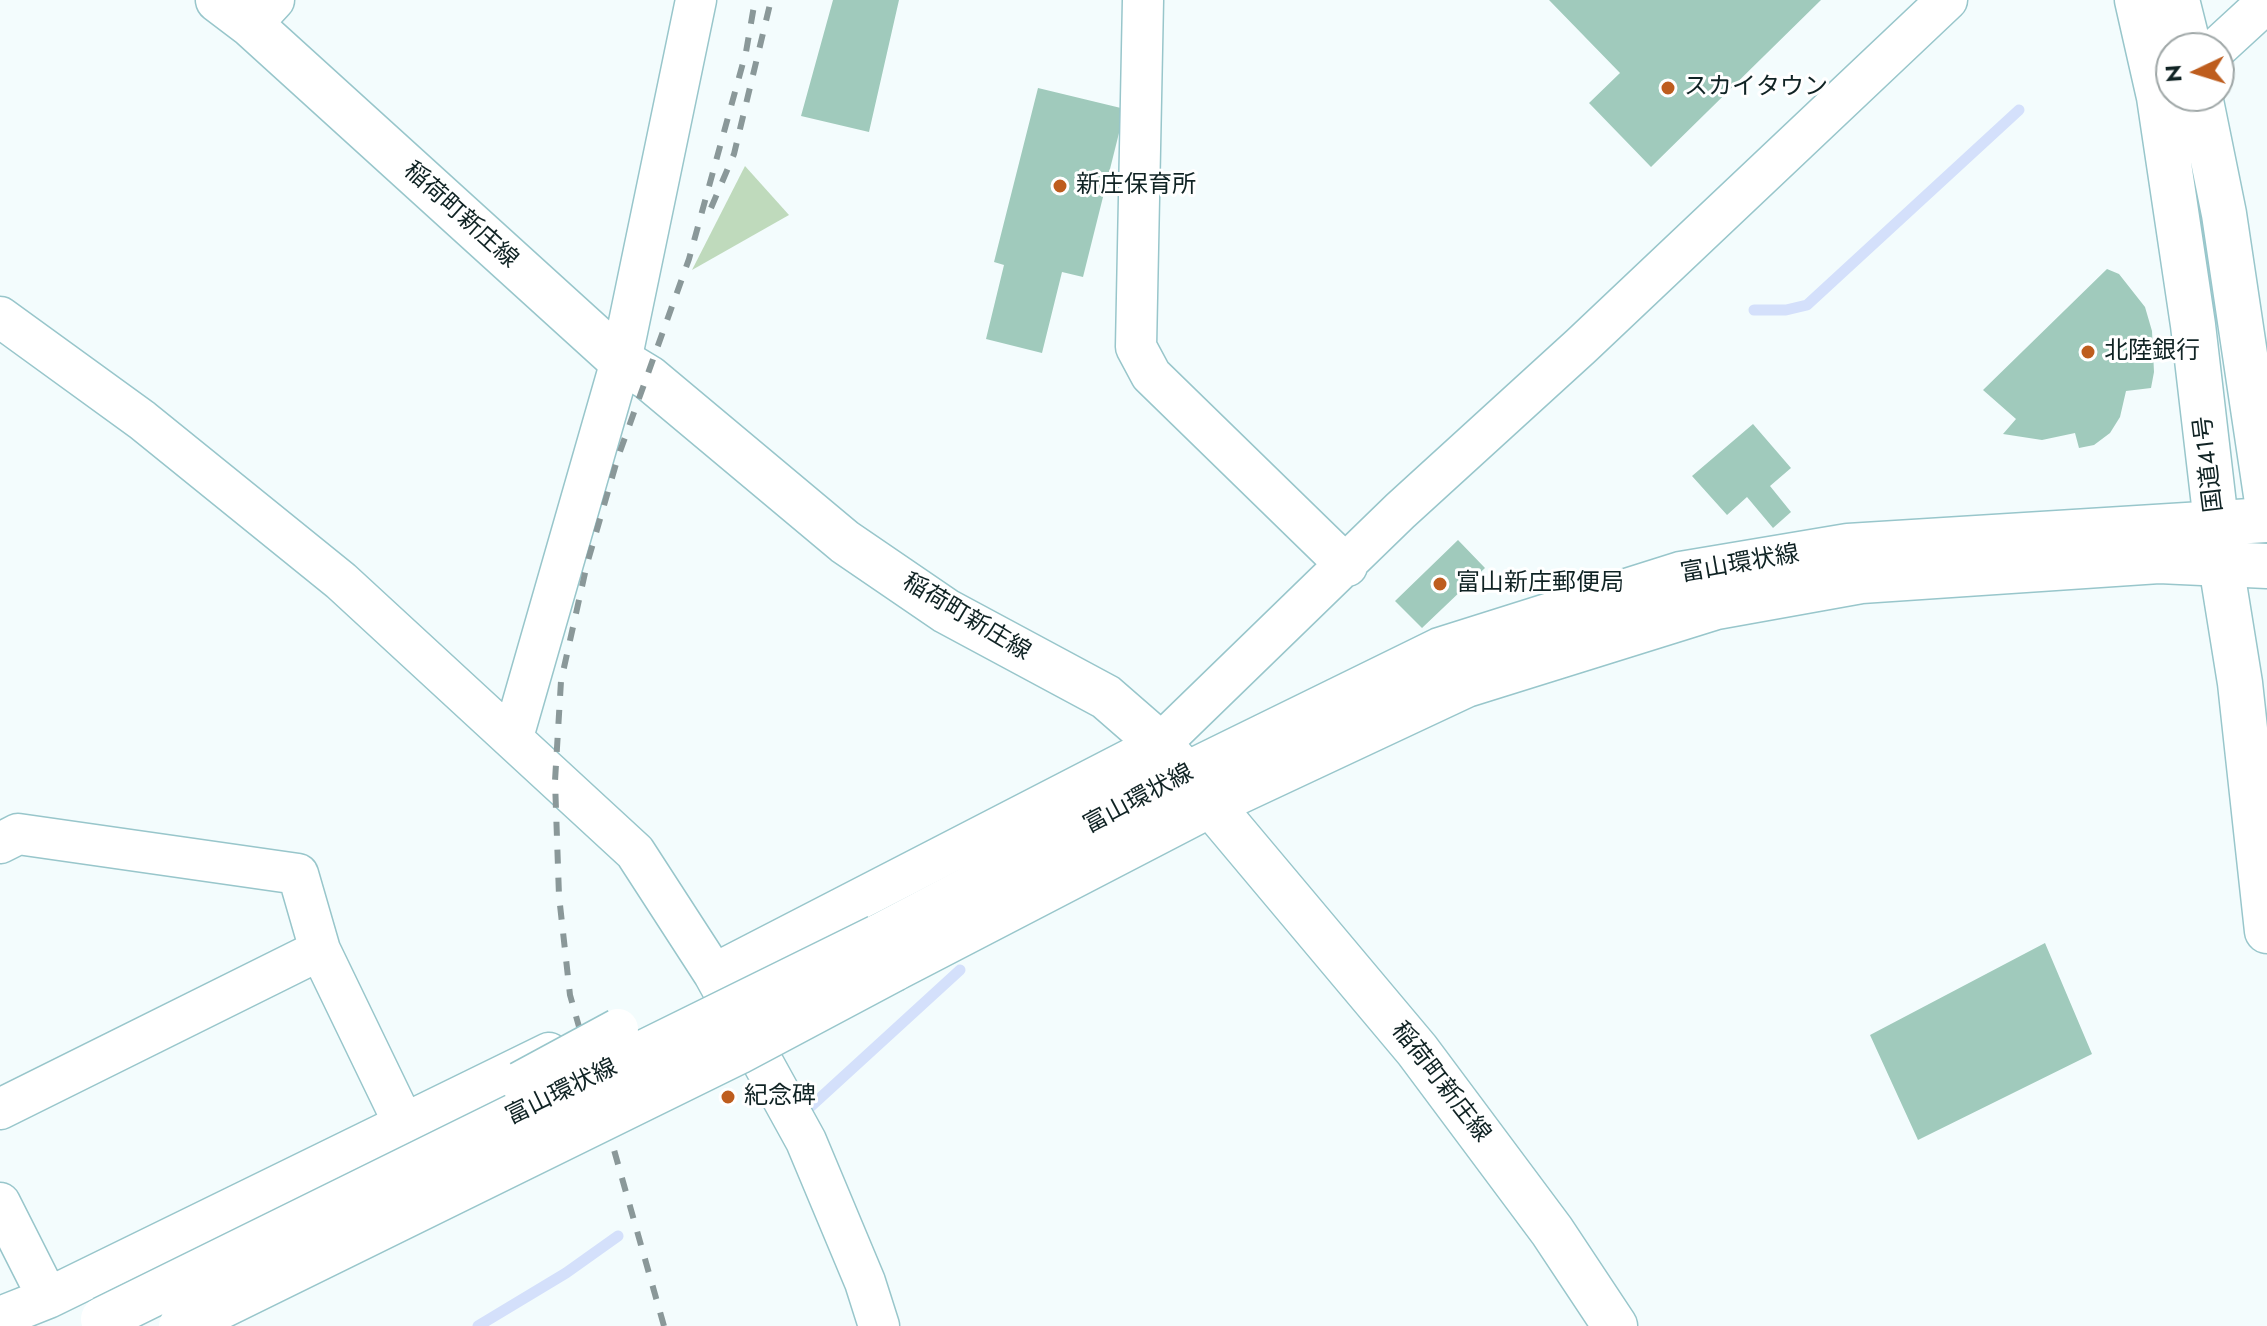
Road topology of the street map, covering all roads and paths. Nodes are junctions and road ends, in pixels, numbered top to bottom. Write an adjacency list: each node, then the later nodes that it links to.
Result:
1 (696, 0): 14 (street)
2 (1143, 0): 19 (street)
3 (1947, 0): 19 (street)
4 (2137, 0): 10 (main road, 国道41号)
5 (2177, 0): 8 (main road)
6 (2267, 2): 9 (street)
7 (248, 8): 14 (main road, 稲荷町新庄線)
8 (2185, 32)
9 (2234, 32)
10 (2155, 42)
11 (2179, 112): 17 (main road, 国道41号)
12 (2184, 112): 15 (main road, 国道41号)
13 (0, 317): 21 (street)
14 (621, 361): 21 (street); 22 (main road, 稲荷町新庄線)
15 (2267, 502)
16 (2267, 520): 17 (main road, 富山環状線)
17 (2217, 521): 18 (main road, 国道41号); 22 (main road, 富山環状線)
18 (2221, 565): 20 (main road, 富山環状線); 22 (main road, 富山環状線); 24 (main road, 国道41号)
19 (1347, 566): 22 (street)
20 (2267, 566)
21 (513, 737): 27 (street)
22 (1186, 775): 26 (main road, 富山環状線); 27 (street); 39 (main road, 稲荷町新庄線)
23 (0, 843): 25 (street)
24 (2267, 931)
25 (320, 950): 31 (street); 32 (street)
26 (886, 953): 36 (main road, 富山環状線, bridge); 37 (main road, 富山環状線, bridge)
27 (714, 974): 38 (street)
28 (618, 1029): 30 (street, bridge)
29 (556, 1050): 32 (street)
30 (520, 1082)
31 (0, 1109)
32 (404, 1124): 34 (street)
33 (0, 1203): 34 (street)
34 (48, 1298): 35 (street)
35 (0, 1317)
36 (95, 1323)
37 (181, 1326)
38 (879, 1326)
39 (1615, 1326)

